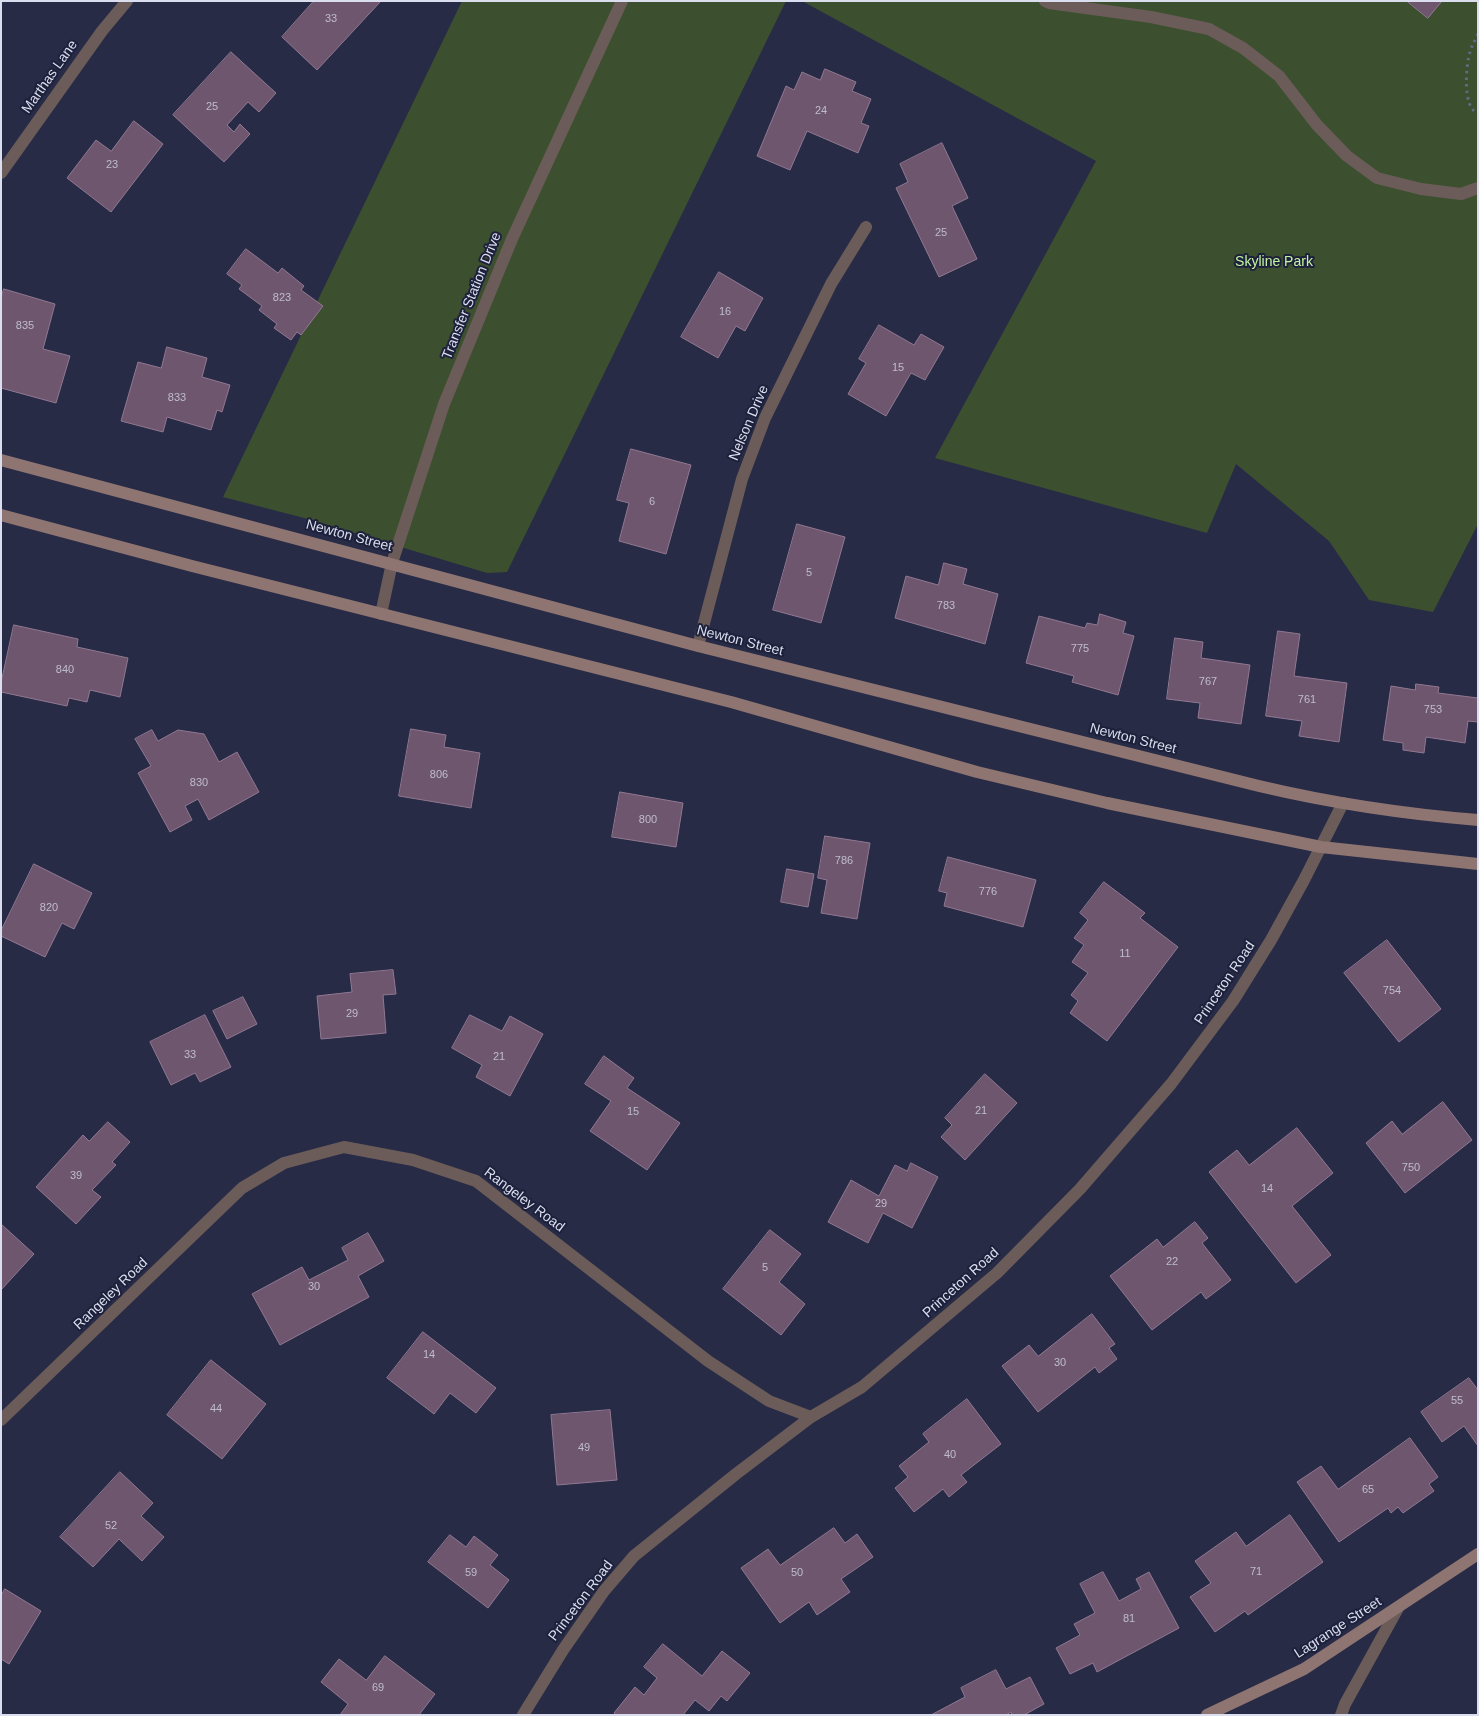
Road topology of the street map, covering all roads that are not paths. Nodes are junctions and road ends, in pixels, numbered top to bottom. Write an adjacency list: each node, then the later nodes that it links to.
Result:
1 (127, 1): 4 (street, Marthas Lane)
2 (622, 1): 9 (street, Transfer Station Drive)
3 (1045, 1): 5 (street)
4 (1, 173)
5 (1478, 188)
6 (866, 226): 11 (street, Nelson Drive)
7 (1, 460): 9 (main road, Newton Street)
8 (1, 515): 10 (main road)
9 (392, 563): 10 (street, Transfer Station Drive); 11 (main road, Newton Street)
10 (381, 614): 14 (main road)
11 (698, 646): 12 (main road, Newton Street)
12 (1343, 803): 13 (main road, Newton Street); 14 (street, Princeton Road)
13 (1478, 820)
14 (1322, 847): 15 (main road); 16 (street, Princeton Road)
15 (1478, 864)
16 (811, 1417): 17 (street, Rangeley Road); 20 (street, Princeton Road)
17 (1, 1420)
18 (1478, 1554): 19 (main road, Lagrange Street)
19 (1398, 1608): 21 (main road, Lagrange Street); 22 (street)
20 (523, 1715)
21 (1207, 1715)
22 (1341, 1715)

